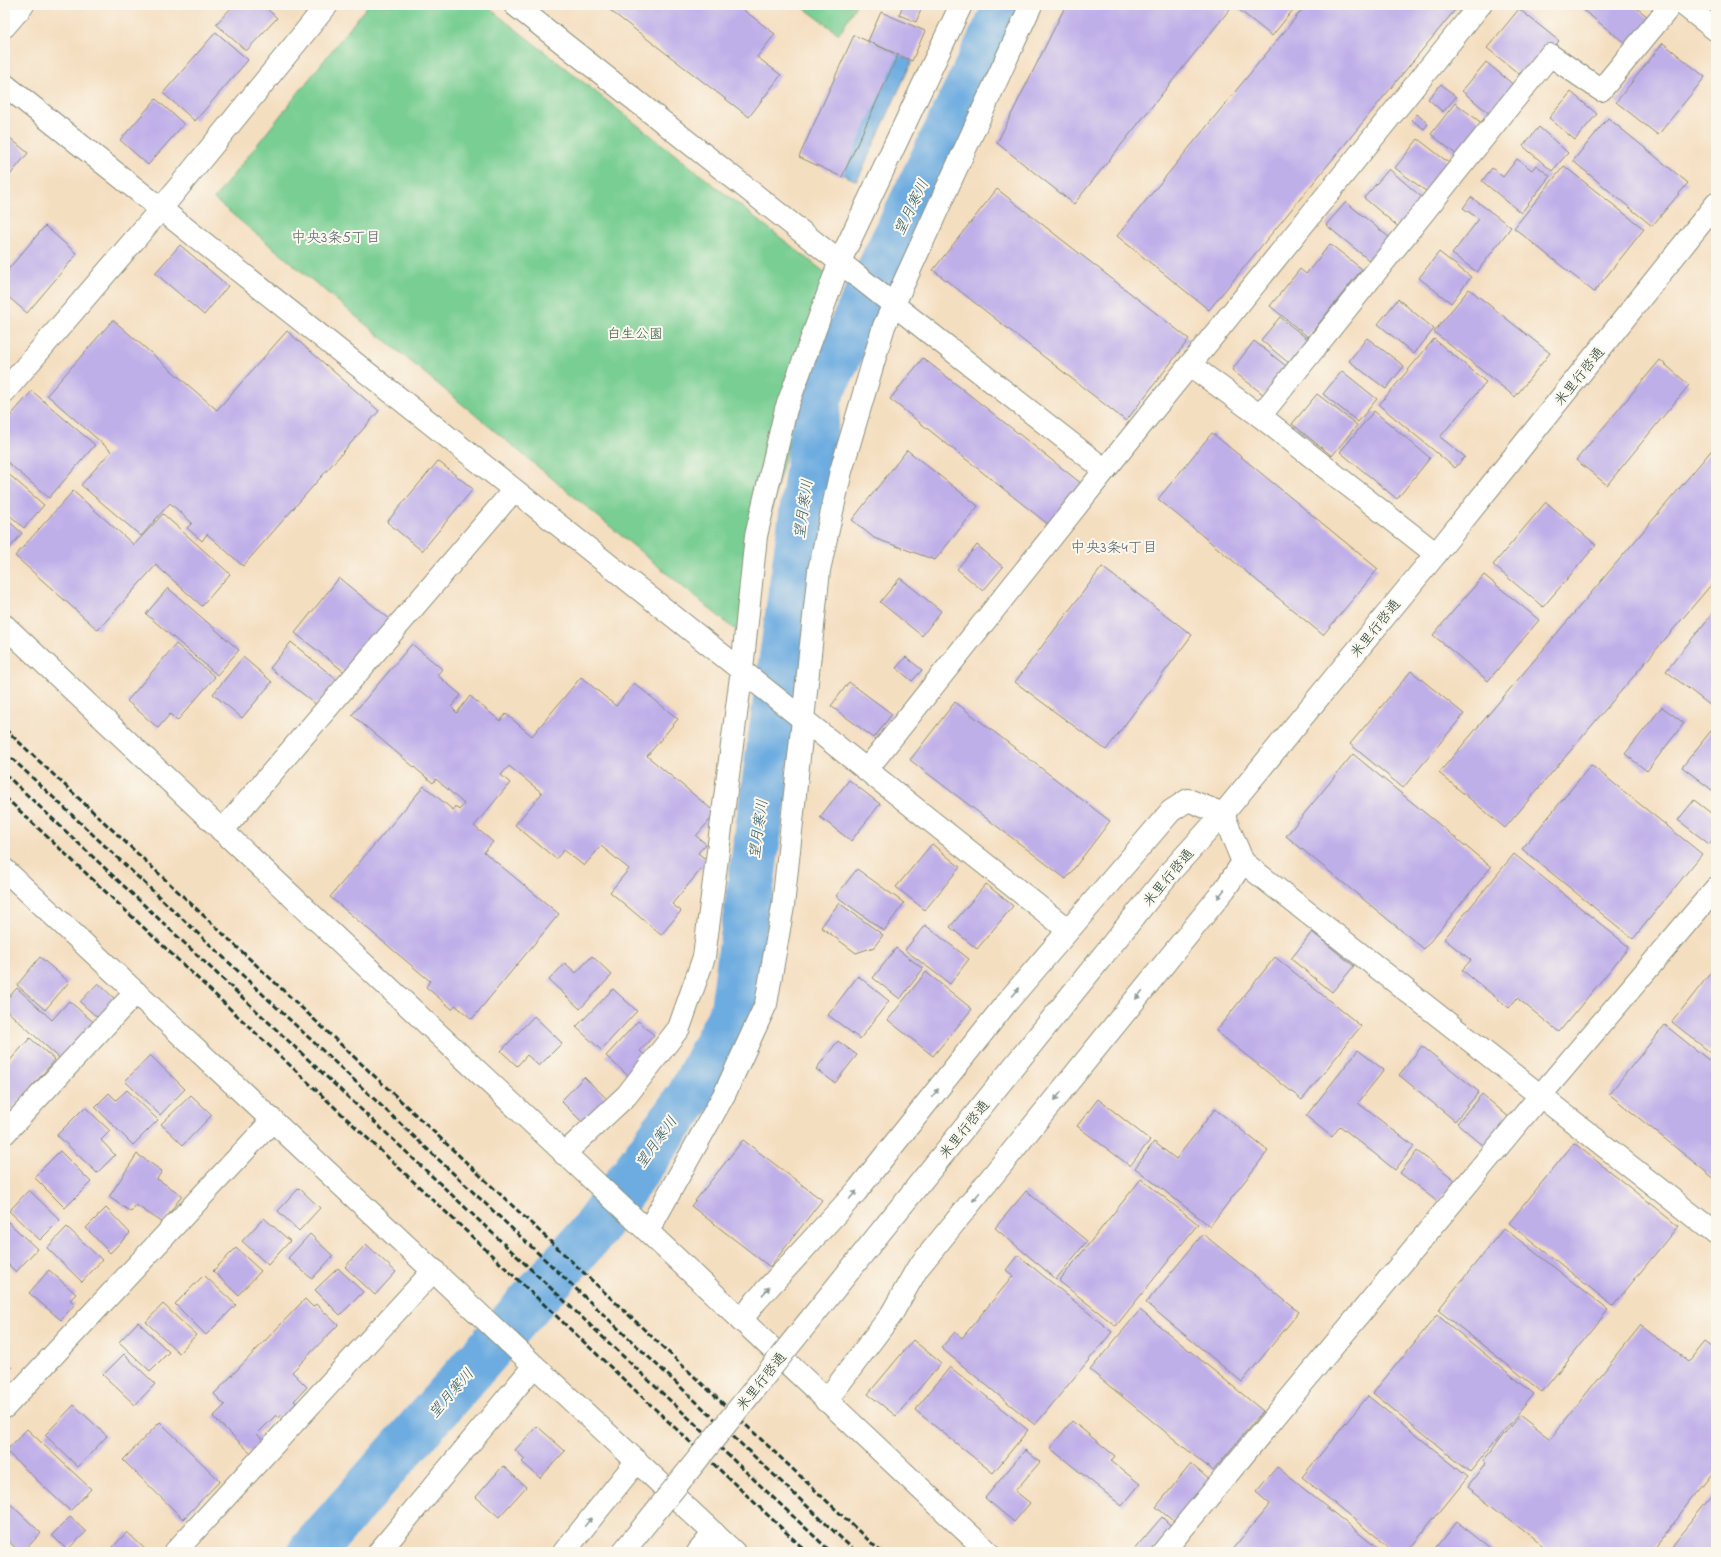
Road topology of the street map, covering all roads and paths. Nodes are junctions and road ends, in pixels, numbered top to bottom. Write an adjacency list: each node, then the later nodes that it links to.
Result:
1 (23, 5): 9 (street)
2 (327, 5): 13 (street)
3 (515, 5): 14 (street)
4 (961, 5): 14 (street)
5 (1031, 5): 15 (street)
6 (1480, 5): 16 (street)
7 (1671, 5): 18 (street)
8 (1684, 5): 10 (street)
9 (5, 26)
10 (1716, 30)
11 (5, 86): 13 (street)
12 (1716, 204): 21 (street, 米里行啓通)
13 (160, 210): 17 (street); 20 (street)
14 (845, 266): 15 (street); 23 (street)
15 (888, 300): 19 (street); 24 (street)
16 (1190, 365): 18 (street); 19 (street)
17 (5, 391)
18 (1260, 416): 21 (street)
19 (1105, 470): 25 (street)
20 (514, 490): 23 (street); 27 (street)
21 (1436, 554): 26 (street, 米里行啓通)
22 (5, 626): 27 (street)
23 (747, 673): 24 (street); 36 (street)
24 (795, 712): 25 (street); 37 (street)
25 (867, 769): 31 (street)
26 (1223, 814): 28 (street); 31 (street); 49 (street, 米里行啓通, bridge)
27 (222, 831): 36 (street)
28 (1243, 862): 33 (street); 42 (street, one-way to 42)
29 (5, 870): 32 (street)
30 (1716, 888): 33 (street)
31 (1068, 930): 40 (street, one-way to 31)
32 (136, 992): 34 (street); 35 (street)
33 (1540, 1096): 38 (street); 53 (street)
34 (273, 1120): 39 (street); 43 (street)
35 (5, 1133)
36 (570, 1159): 37 (street)
37 (648, 1231): 40 (street)
38 (1716, 1234)
39 (434, 1270): 41 (street); 46 (street)
40 (741, 1321): 42 (street)
41 (534, 1366): 44 (street); 47 (street)
42 (826, 1401): 52 (street)
43 (5, 1407)
44 (637, 1461): 45 (street); 48 (street, one-way to 44)
45 (714, 1533): 50 (street); 51 (street)
46 (175, 1552)
47 (379, 1552)
48 (564, 1552)
49 (623, 1552)
50 (698, 1552)
51 (734, 1552)
52 (988, 1552)
53 (1163, 1552)

